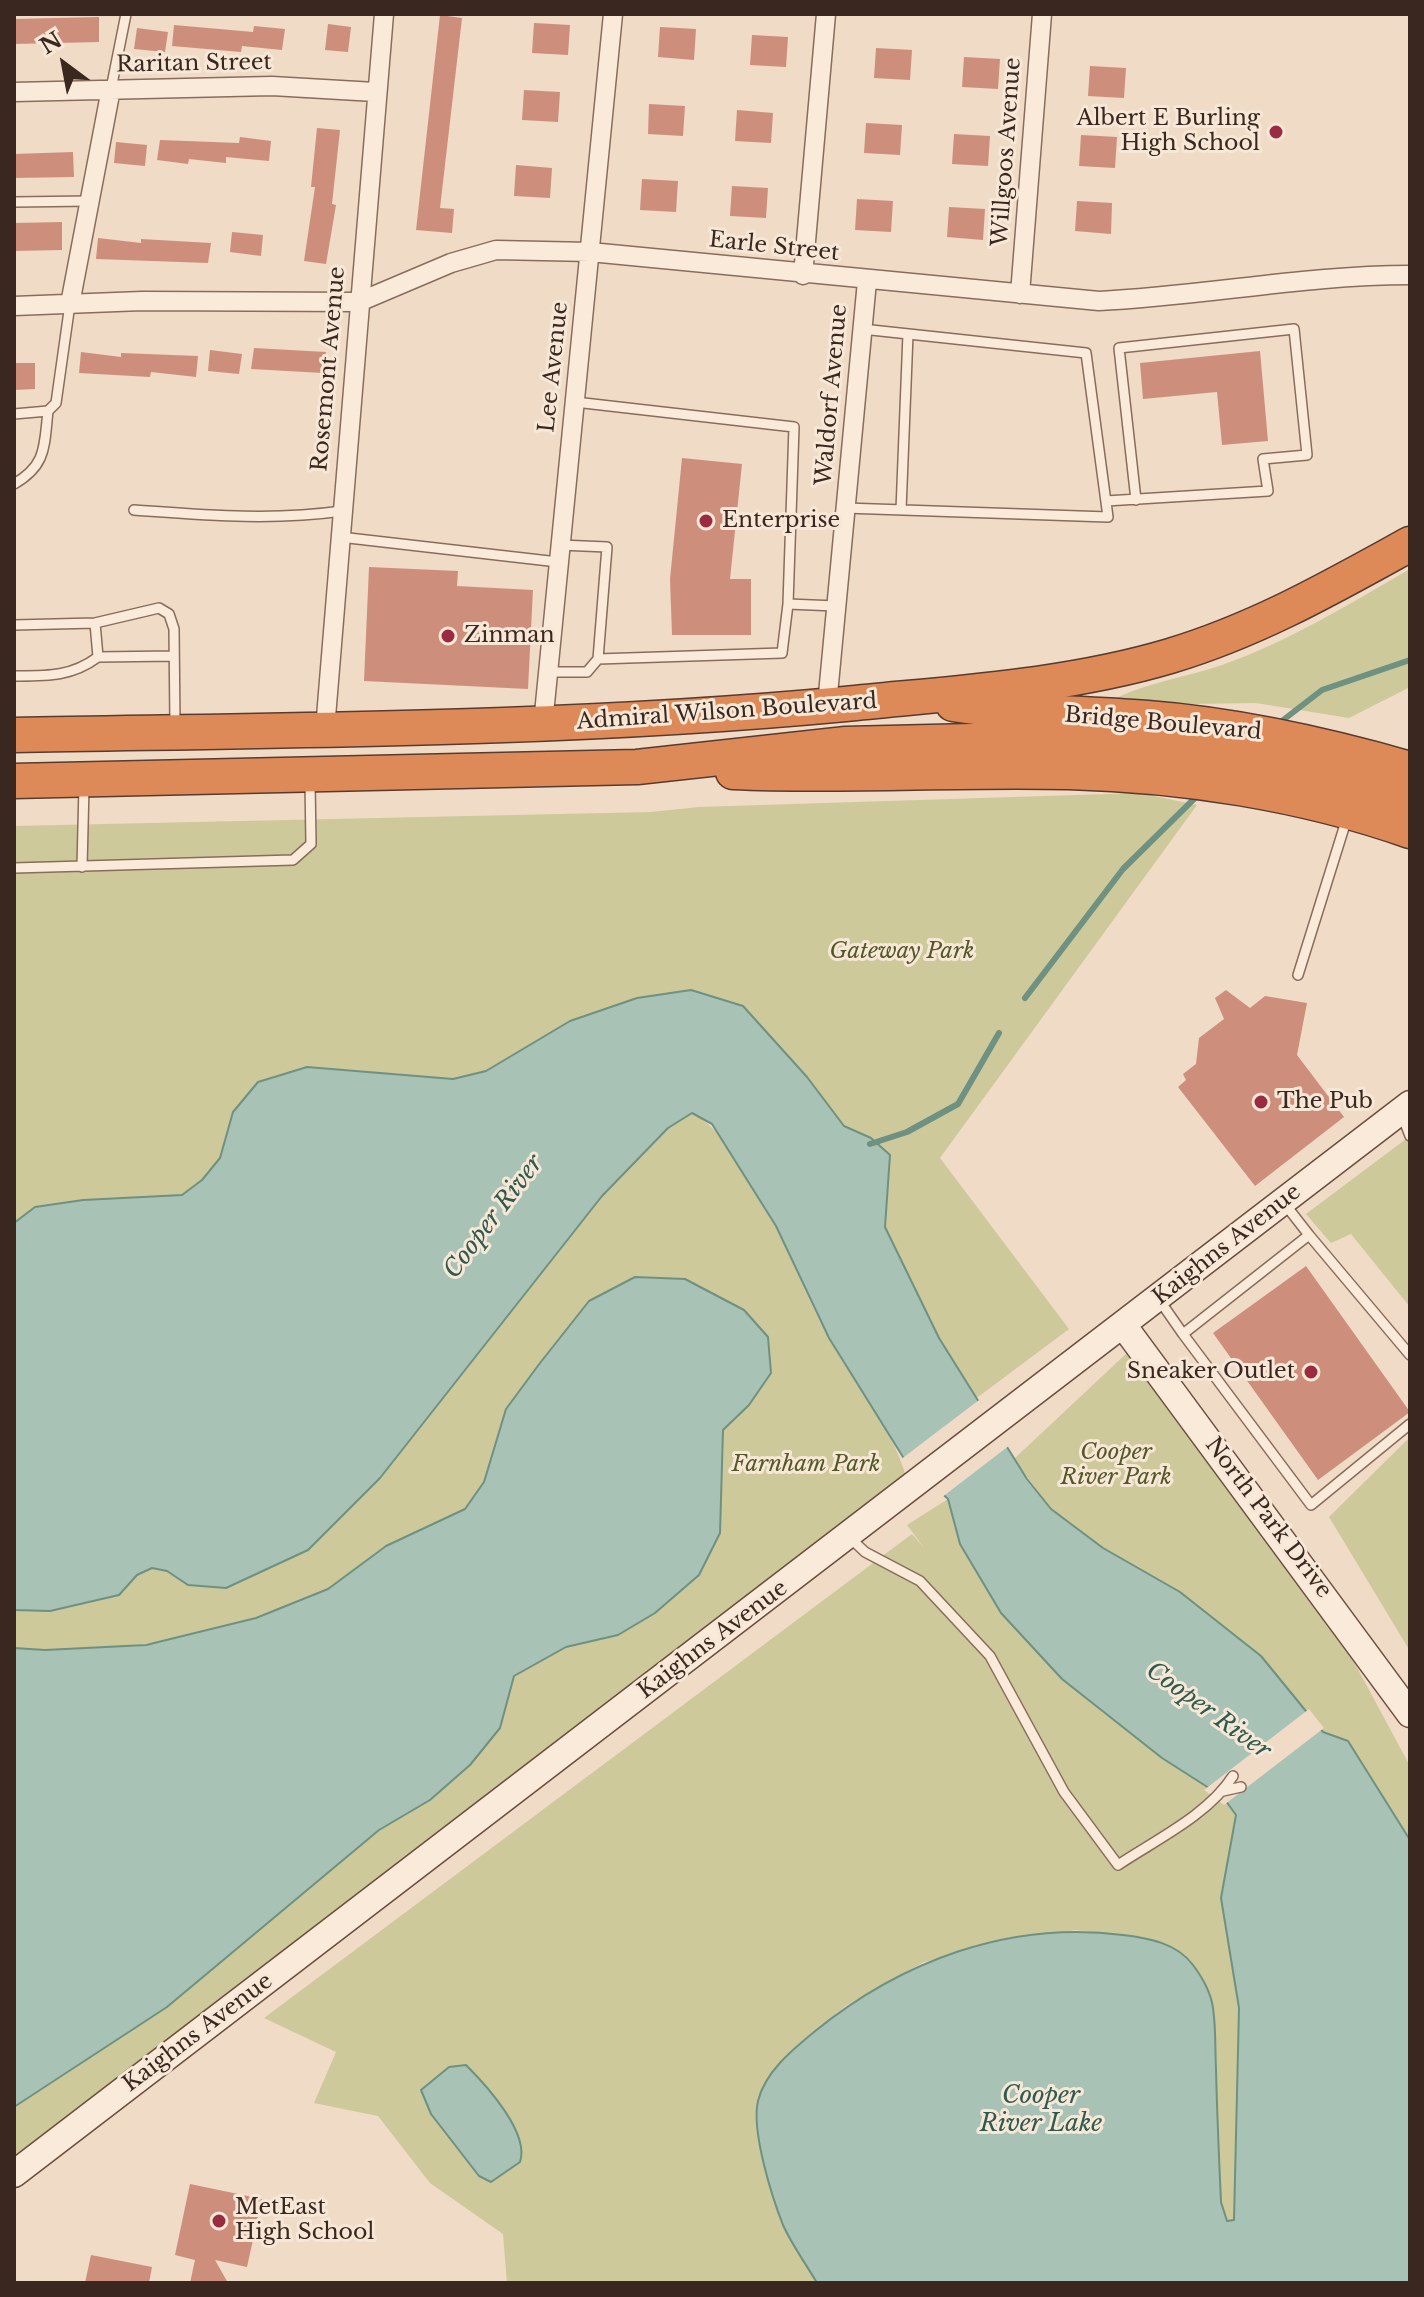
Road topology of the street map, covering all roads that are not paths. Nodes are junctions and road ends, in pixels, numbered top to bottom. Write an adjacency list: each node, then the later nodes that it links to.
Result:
1 (126, 14): 6 (lane)
2 (384, 14): 8 (street, Rosemont Avenue)
3 (613, 14): 11 (street, Lee Avenue)
4 (826, 14): 12 (street)
5 (1042, 14): 15 (street, Willgoos Avenue)
6 (111, 89): 7 (street, Raritan Street); 8 (street, Raritan Street); 9 (street)
7 (14, 92)
8 (375, 92): 16 (street, Rosemont Avenue)
9 (90, 201): 10 (lane); 17 (street)
10 (14, 202)
11 (590, 252): 12 (street, Earle Street); 16 (street, Earle Street); 21 (street, Lee Avenue)
12 (803, 275): 14 (street, Earle Street)
13 (1410, 275): 15 (street, Earle Street)
14 (867, 281): 15 (street, Earle Street); 19 (street, Waldorf Avenue)
15 (1020, 294)
16 (359, 302): 17 (street, Earle Street); 30 (street, Rosemont Avenue)
17 (70, 304): 18 (street, Earle Street); 22 (lane)
18 (14, 306)
19 (862, 329): 20 (lane); 27 (street, Waldorf Avenue)
20 (908, 334): 26 (lane); 29 (lane)
21 (575, 402): 34 (street, Lee Avenue); 36 (lane)
22 (48, 411): 23 (lane); 24 (lane)
23 (14, 414)
24 (14, 484)
25 (1136, 500): 25 (lane); 26 (lane)
26 (1106, 501): 29 (lane)
27 (845, 508): 29 (lane); 37 (street, Waldorf Avenue)
28 (134, 510): 30 (lane)
29 (901, 510)
30 (342, 511): 32 (street, Rosemont Avenue)
31 (1410, 524): 35 (highway)
32 (340, 537): 34 (lane); 48 (street, Rosemont Avenue)
33 (1410, 544): 35 (highway, Admiral Wilson Boulevard)
34 (559, 553): 42 (lane); 43 (street, Lee Avenue)
35 (1346, 580): 45 (highway, Admiral Wilson Boulevard)
36 (788, 604): 37 (lane); 42 (lane)
37 (836, 606): 46 (street, Waldorf Avenue)
38 (95, 623): 39 (lane); 40 (lane); 41 (lane)
39 (14, 625)
40 (174, 656): 41 (lane); 49 (lane)
41 (98, 657): 44 (lane)
42 (598, 659): 43 (lane)
43 (547, 672): 47 (street, Lee Avenue)
44 (14, 676)
45 (913, 697): 46 (highway, Admiral Wilson Boulevard); 52 (highway, Bridge Boulevard)
46 (827, 705): 47 (highway, Admiral Wilson Boulevard)
47 (543, 724): 48 (highway, Admiral Wilson Boulevard)
48 (325, 729): 49 (highway, Admiral Wilson Boulevard)
49 (175, 732): 50 (highway, Admiral Wilson Boulevard)
50 (14, 735)
51 (637, 767): 53 (highway, Admiral Wilson Boulevard); 54 (highway); 54 (highway, Admiral Wilson Boulevard)
52 (1410, 769)
53 (310, 775): 55 (highway, Admiral Wilson Boulevard); 60 (lane)
54 (1257, 776): 57 (highway, Admiral Wilson Boulevard); 58 (highway)
55 (84, 780): 56 (highway, Admiral Wilson Boulevard); 60 (lane)
56 (14, 781)
57 (1410, 796)
58 (1348, 813): 59 (highway); 62 (lane)
59 (1410, 831)
60 (82, 867): 61 (lane)
61 (14, 868)
62 (1298, 975)
63 (1406, 1108): 64 (lane); 65 (main road, Kaighns Avenue)
64 (1410, 1136)
65 (1284, 1202): 66 (lane); 67 (main road, Kaighns Avenue)
66 (1309, 1235): 69 (lane); 70 (lane)
67 (1158, 1298): 68 (main road, Kaighns Avenue); 69 (lane)
68 (1123, 1325): 72 (main road, Kaighns Avenue); 73 (main road, North Park Drive)
69 (1183, 1334): 71 (lane)
70 (1410, 1355)
71 (1410, 1424)
72 (848, 1536): 76 (lane); 77 (main road, Kaighns Avenue)
73 (1410, 1714)
74 (1233, 1776): 76 (lane)
75 (1241, 1787): 76 (lane)
76 (1223, 1791)
77 (14, 2174)

